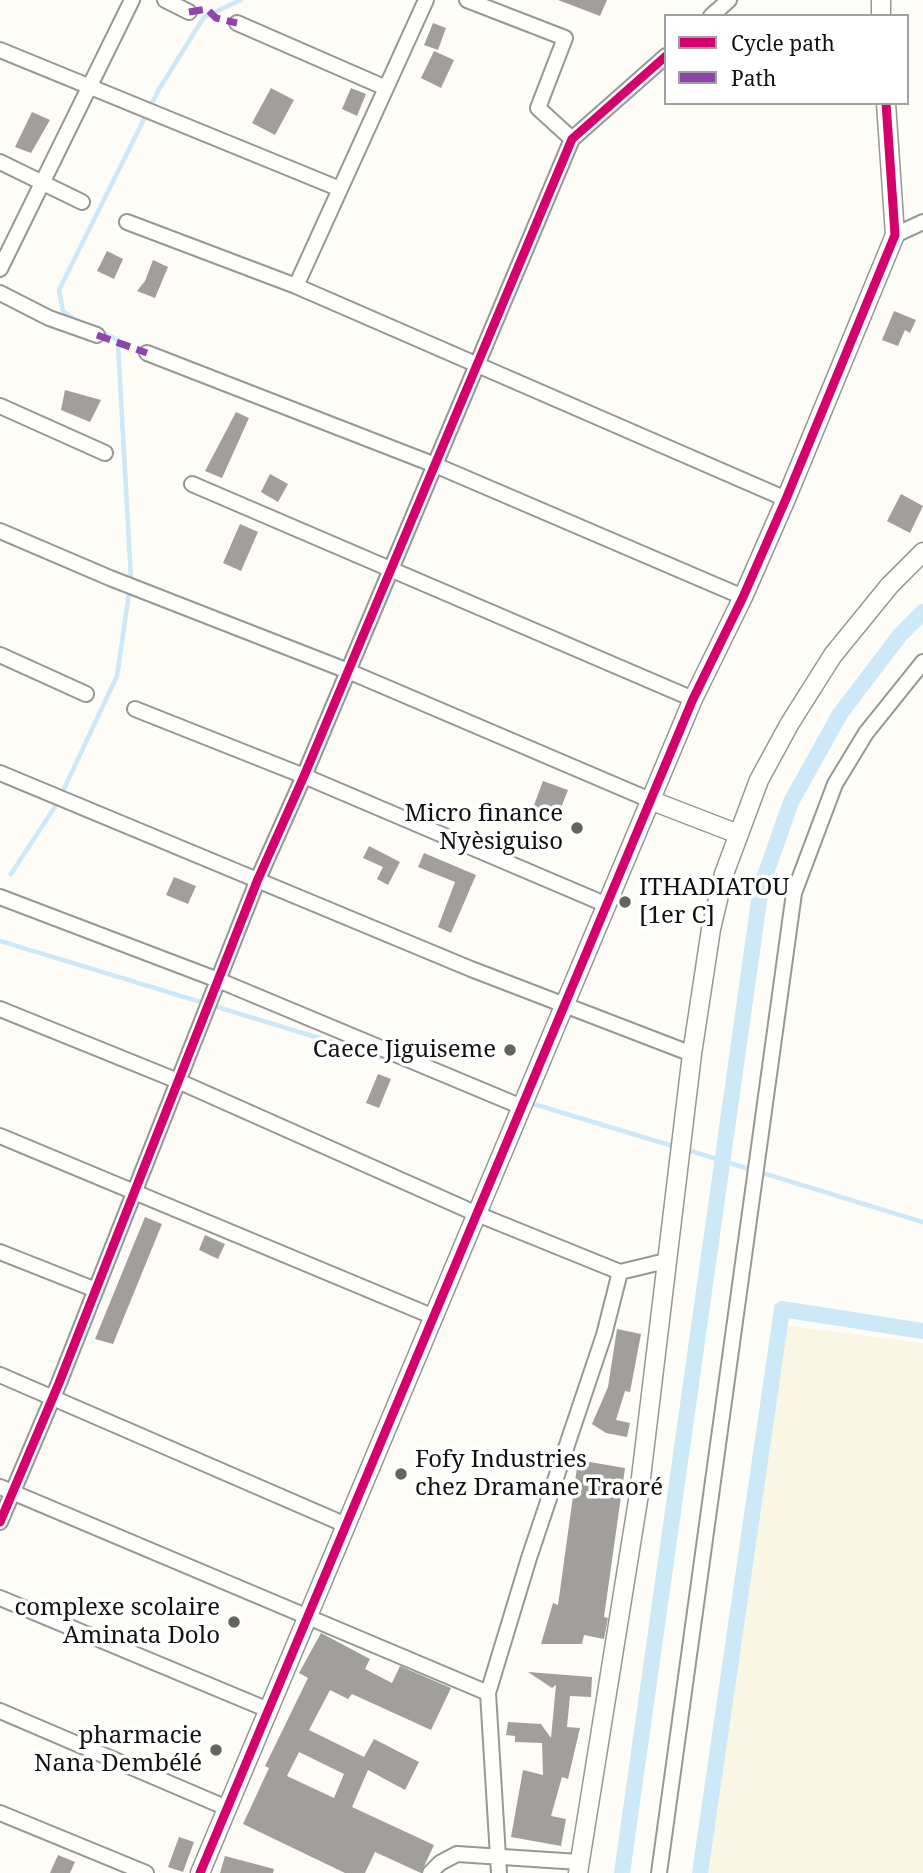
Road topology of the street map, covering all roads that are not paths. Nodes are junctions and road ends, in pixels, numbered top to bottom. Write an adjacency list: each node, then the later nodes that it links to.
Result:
1 (132, 0): 11 (street)
2 (165, 0): 6 (street)
3 (426, 0): 12 (street)
4 (467, 0): 14 (street)
5 (729, 0): 7 (street)
6 (189, 12)
7 (713, 14)
8 (237, 23): 12 (street)
9 (0, 50): 11 (street)
10 (664, 58): 14 (street)
11 (90, 85): 16 (street); 17 (street)
12 (386, 88): 17 (street)
13 (886, 105): 21 (street)
14 (572, 139): 27 (street)
15 (0, 162): 16 (street)
16 (42, 183): 18 (street); 22 (street)
17 (340, 189): 23 (street)
18 (82, 202)
19 (127, 222): 23 (street)
20 (923, 222): 21 (street)
21 (895, 234): 32 (street)
22 (0, 269)
23 (296, 286): 27 (street)
24 (0, 293): 25 (street)
25 (97, 335)
26 (147, 353): 30 (street)
27 (477, 364): 30 (street); 32 (street)
28 (0, 406): 29 (street)
29 (105, 453)
30 (435, 466): 35 (street); 36 (street)
31 (192, 484): 35 (street)
32 (786, 499): 36 (street)
33 (0, 531): 39 (street)
34 (923, 552): 46 (street)
35 (389, 569): 39 (street); 41 (street)
36 (743, 597): 41 (street)
37 (0, 655): 40 (street)
38 (923, 662): 82 (street)
39 (348, 671): 44 (street); 45 (street)
40 (86, 694)
41 (693, 699): 45 (street)
42 (135, 709): 44 (street)
43 (0, 773): 47 (street)
44 (304, 776): 47 (street); 49 (street)
45 (650, 800): 46 (street); 49 (street)
46 (738, 834): 53 (street)
47 (258, 879): 50 (street); 51 (street)
48 (0, 897): 50 (street)
49 (607, 905): 51 (street)
50 (218, 980): 54 (street); 55 (street)
51 (566, 1005): 53 (street); 55 (street)
52 (0, 1009): 54 (street)
53 (692, 1054): 60 (street)
54 (178, 1081): 57 (street); 58 (street)
55 (523, 1107): 58 (street)
56 (0, 1136): 57 (street)
57 (135, 1189): 62 (street); 63 (street)
58 (477, 1214): 61 (street); 63 (street)
59 (0, 1252): 62 (street)
60 (666, 1261): 61 (street); 77 (street)
61 (620, 1272): 71 (street)
62 (96, 1290): 65 (street)
63 (433, 1317): 68 (street)
64 (0, 1375): 65 (street)
65 (54, 1396): 66 (street); 68 (street)
66 (6, 1490): 67 (street); 70 (street)
67 (0, 1522)
68 (346, 1525): 70 (street)
69 (0, 1598): 72 (street)
70 (308, 1616): 71 (street); 72 (street)
71 (488, 1693): 76 (street)
72 (266, 1709): 74 (street)
73 (0, 1711): 74 (street)
74 (227, 1808): 79 (street)
75 (0, 1812): 78 (street)
76 (499, 1855): 77 (street); 80 (street); 81 (street)
77 (578, 1868)
78 (146, 1873)
79 (200, 1873)
80 (430, 1873)
81 (499, 1873)
82 (659, 1873)

